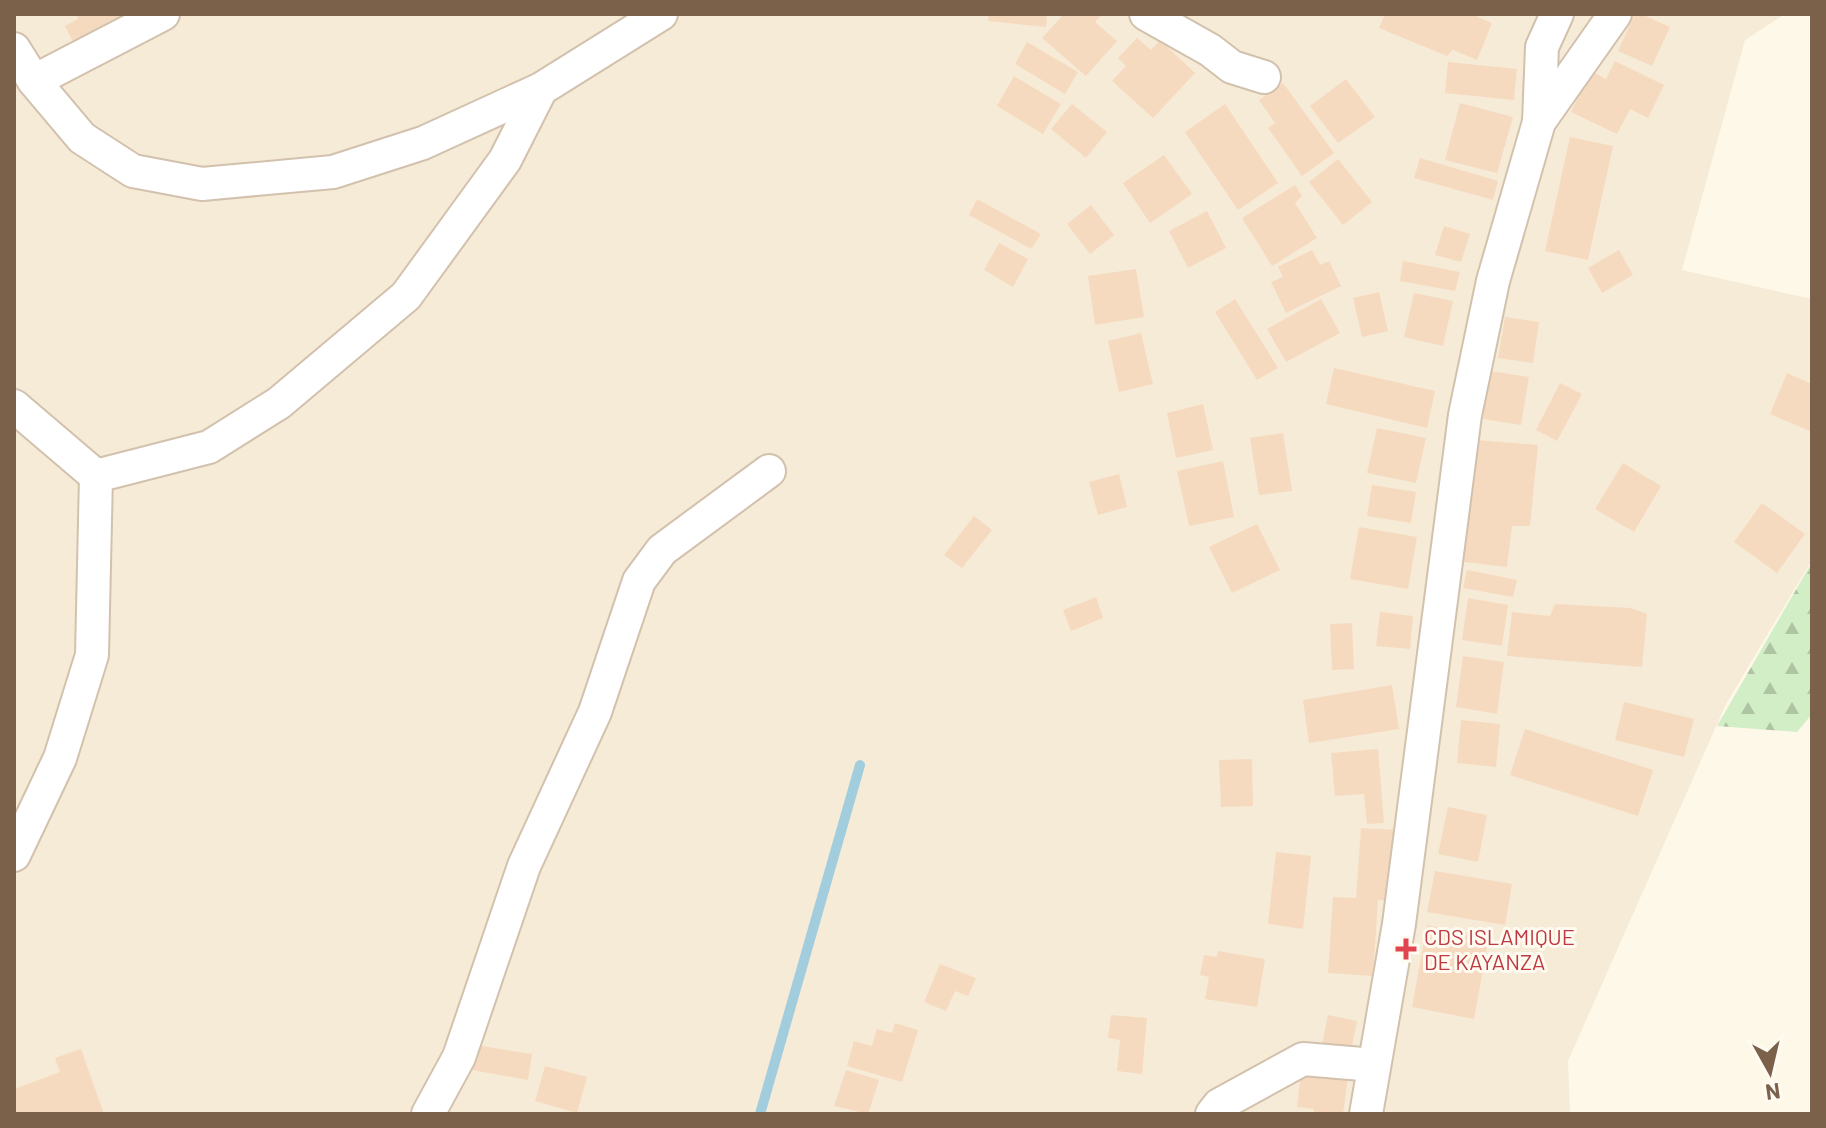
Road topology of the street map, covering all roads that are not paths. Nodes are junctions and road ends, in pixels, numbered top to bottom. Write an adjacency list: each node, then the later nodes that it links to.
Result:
1 (163, 14): 8 (street)
2 (661, 14): 9 (street)
3 (1146, 14): 7 (street)
4 (1557, 14): 10 (street)
5 (1615, 14): 10 (street)
6 (14, 49): 8 (street)
7 (1264, 77)
8 (34, 81): 9 (street)
9 (541, 89): 13 (street)
10 (1539, 122): 15 (street)
11 (14, 406): 13 (street)
12 (769, 471): 16 (street)
13 (96, 476): 14 (street)
14 (14, 855)
15 (1374, 1065): 17 (street); 18 (street)
16 (428, 1114)
17 (1212, 1114)
18 (1366, 1114)

